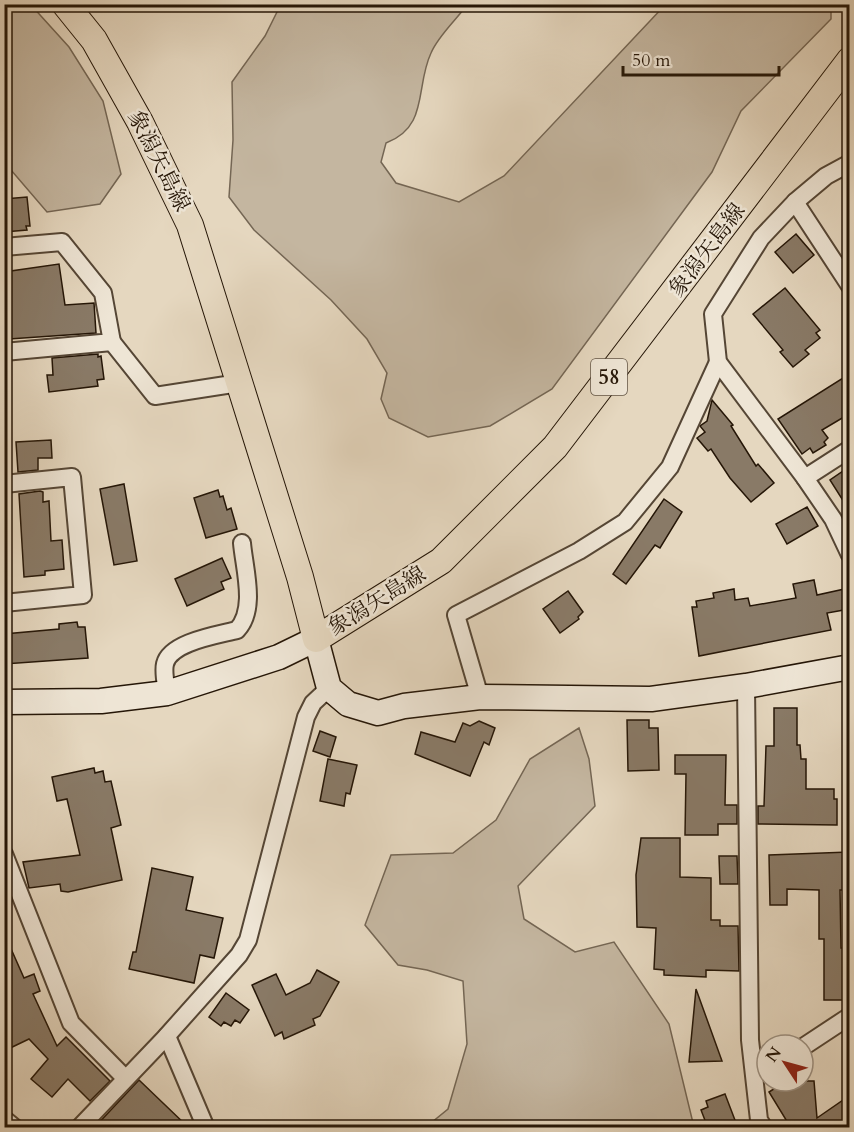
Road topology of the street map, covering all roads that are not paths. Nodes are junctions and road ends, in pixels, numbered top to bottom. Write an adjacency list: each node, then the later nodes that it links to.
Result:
1 (65, 4): 10 (main road, 象潟矢島線)
2 (849, 60): 17 (main road, 象潟矢島線 / 58)
3 (849, 163): 4 (street)
4 (795, 202): 6 (street); 9 (street)
5 (4, 248): 7 (street)
6 (849, 286)
7 (112, 342): 8 (street); 10 (street)
8 (4, 352)
9 (718, 362): 12 (street); 22 (street)
10 (239, 383): 17 (main road, 象潟矢島線)
11 (849, 449): 12 (street)
12 (805, 477): 15 (street)
13 (4, 484): 16 (street)
14 (242, 543): 21 (street)
15 (849, 555)
16 (4, 603)
17 (316, 639): 20 (street); 21 (street)
18 (849, 667): 19 (street)
19 (746, 686): 22 (street); 28 (street)
20 (329, 688): 22 (street); 26 (street)
21 (167, 693): 23 (street)
22 (480, 697)
23 (4, 702)
24 (4, 854): 29 (street)
25 (849, 1016): 27 (street)
26 (167, 1036): 29 (street); 34 (street)
27 (815, 1039)
28 (755, 1056)
29 (125, 1078): 33 (street)
30 (760, 1093): 35 (street)
31 (4, 1119): 32 (street)
32 (15, 1128)
33 (79, 1128)
34 (206, 1128)
35 (764, 1128)

